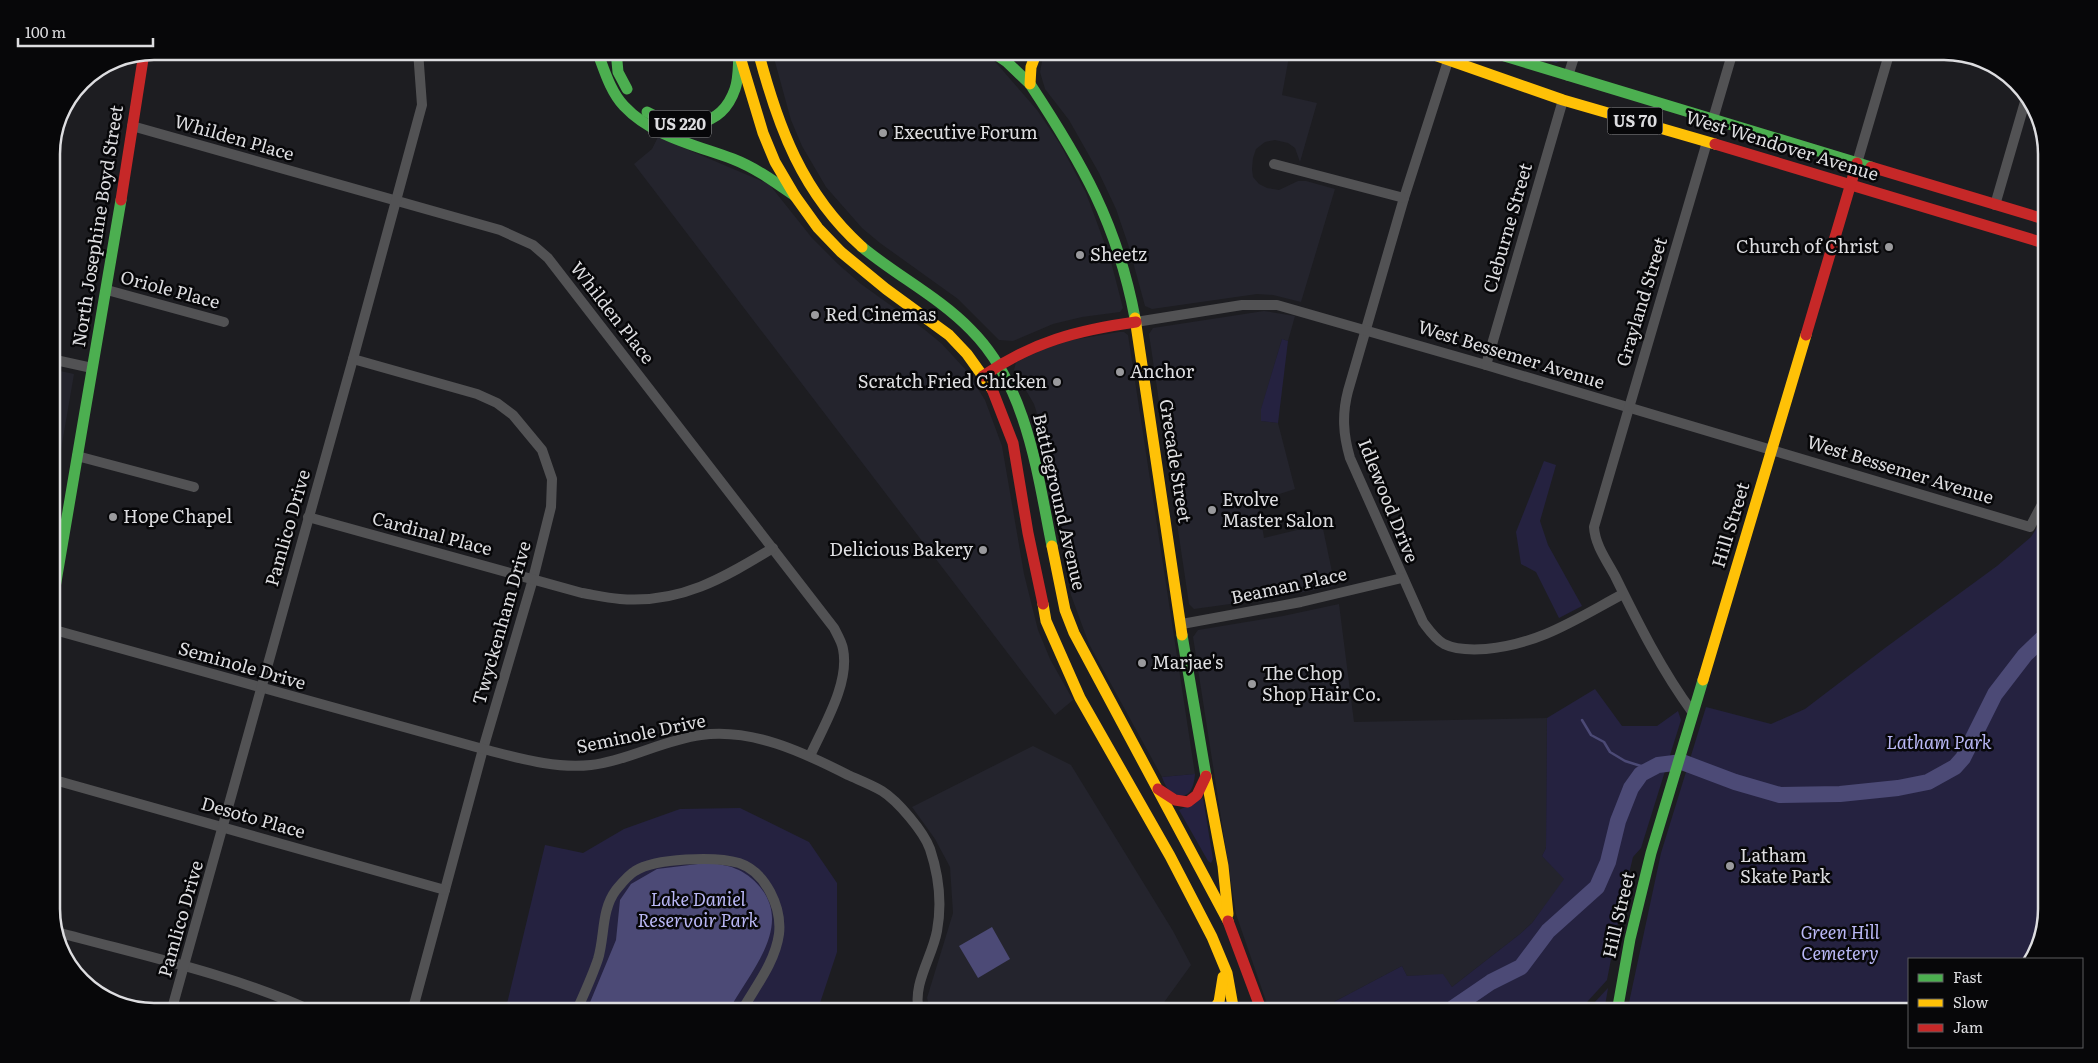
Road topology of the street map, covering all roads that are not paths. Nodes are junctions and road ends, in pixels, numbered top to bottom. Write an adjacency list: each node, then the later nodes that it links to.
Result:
1 (419, 60): 28 (street, Pamlico Drive)
2 (600, 60): 26 (main road)
3 (617, 60): 4 (main road, US 220)
4 (737, 60)
5 (740, 60): 26 (main road, Battleground Avenue)
6 (760, 60): 38 (main road, Battleground Avenue)
7 (1004, 60): 16 (main road, Grecade Street)
8 (1034, 60): 16 (main road)
9 (1517, 60): 15 (main road, West Wendover Avenue / US 70)
10 (1573, 60): 15 (street)
11 (1730, 60): 19 (street)
12 (1887, 60): 23 (street, Hill Street)
13 (143, 61): 20 (main road, North Josephine Boyd Street)
14 (1448, 61): 17 (main road, West Wendover Avenue / US 70); 27 (street, Idlewood Drive)
15 (1568, 76): 19 (main road, West Wendover Avenue / US 70)
16 (1030, 84): 34 (main road, Grecade Street)
17 (1562, 100): 21 (main road, West Wendover Avenue / US 70); 39 (street, Cleburne Street)
18 (2024, 106): 29 (street)
19 (1713, 119): 21 (main road); 23 (main road, West Wendover Avenue / US 70)
20 (132, 126): 28 (street, Whilden Place); 32 (main road, North Josephine Boyd Street)
21 (1652, 126): 22 (main road, West Wendover Avenue / US 70)
22 (1707, 142): 25 (main road, West Wendover Avenue / US 70); 42 (street, Grayland Street)
23 (1857, 163): 25 (main road, Hill Street); 29 (main road, West Wendover Avenue / US 70)
24 (1274, 164): 27 (street)
25 (1850, 184): 31 (main road, West Wendover Avenue / US 70); 43 (main road, Hill Street)
26 (795, 196): 41 (main road, Battleground Avenue)
27 (1404, 198): 35 (street, Idlewood Drive)
28 (395, 201): 36 (street, Pamlico Drive); 48 (street, Whilden Place)
29 (1996, 205): 30 (main road, West Wendover Avenue / US 70)
30 (2038, 217)
31 (2038, 241)
32 (106, 290): 33 (street, Oriole Place); 40 (main road, North Josephine Boyd Street)
33 (224, 322)
34 (1136, 322): 35 (street, West Bessemer Avenue); 38 (main road, West Bessemer Avenue); 53 (main road, Grecade Street)
35 (1366, 330): 39 (street, West Bessemer Avenue); 50 (street, Idlewood Drive)
36 (354, 359): 47 (street, Pamlico Drive); 51 (street, Twyckenham Drive)
37 (60, 360): 40 (street)
38 (998, 365): 41 (main road, West Bessemer Avenue); 61 (main road, Battleground Avenue)
39 (1486, 365): 42 (street, West Bessemer Avenue)
40 (92, 368): 44 (main road, North Josephine Boyd Street)
41 (983, 376): 66 (main road, Battleground Avenue)
42 (1628, 408): 43 (street, West Bessemer Avenue); 52 (street, Grayland Street)
43 (1772, 450): 46 (street, West Bessemer Avenue); 56 (main road, Hill Street)
44 (78, 456): 45 (street); 49 (main road, North Josephine Boyd Street)
45 (194, 487)
46 (2038, 512)
47 (308, 517): 51 (street, Cardinal Place); 55 (street, Pamlico Drive)
48 (773, 548): 51 (street, Cardinal Place); 58 (street, Whilden Place)
49 (60, 563)
50 (1402, 578): 52 (street, Idlewood Drive); 53 (street, Beaman Place)
51 (532, 579): 57 (street, Twyckenham Drive)
52 (1624, 594): 56 (street, Grayland Street)
53 (1182, 624): 59 (main road, Grecade Street)
54 (60, 631): 55 (street, Seminole Drive)
55 (261, 688): 57 (street, Seminole Drive); 62 (street, Pamlico Drive)
56 (1693, 713): 77 (main road, Hill Street)
57 (483, 750): 58 (street, Seminole Drive); 63 (street, Twyckenham Drive)
58 (810, 756): 73 (street, Seminole Drive)
59 (1206, 776): 61 (main road); 64 (main road, Grecade Street)
60 (60, 781): 62 (street, Desoto Place)
61 (1156, 788): 64 (main road, Battleground Avenue)
62 (224, 827): 63 (street, Desoto Place); 67 (street, Pamlico Drive)
63 (445, 890): 70 (street, Twyckenham Drive)
64 (1229, 923): 76 (main road, Battleground Avenue)
65 (64, 934): 67 (street)
66 (1222, 962): 74 (main road); 75 (main road, Battleground Avenue)
67 (184, 967): 68 (street, Pamlico Drive); 69 (street)
68 (174, 1003)
69 (295, 1003)
70 (414, 1003)
71 (580, 1003): 72 (street)
72 (746, 1003)
73 (918, 1003)
74 (1218, 1003)
75 (1232, 1003)
76 (1258, 1003)
77 (1619, 1003)

